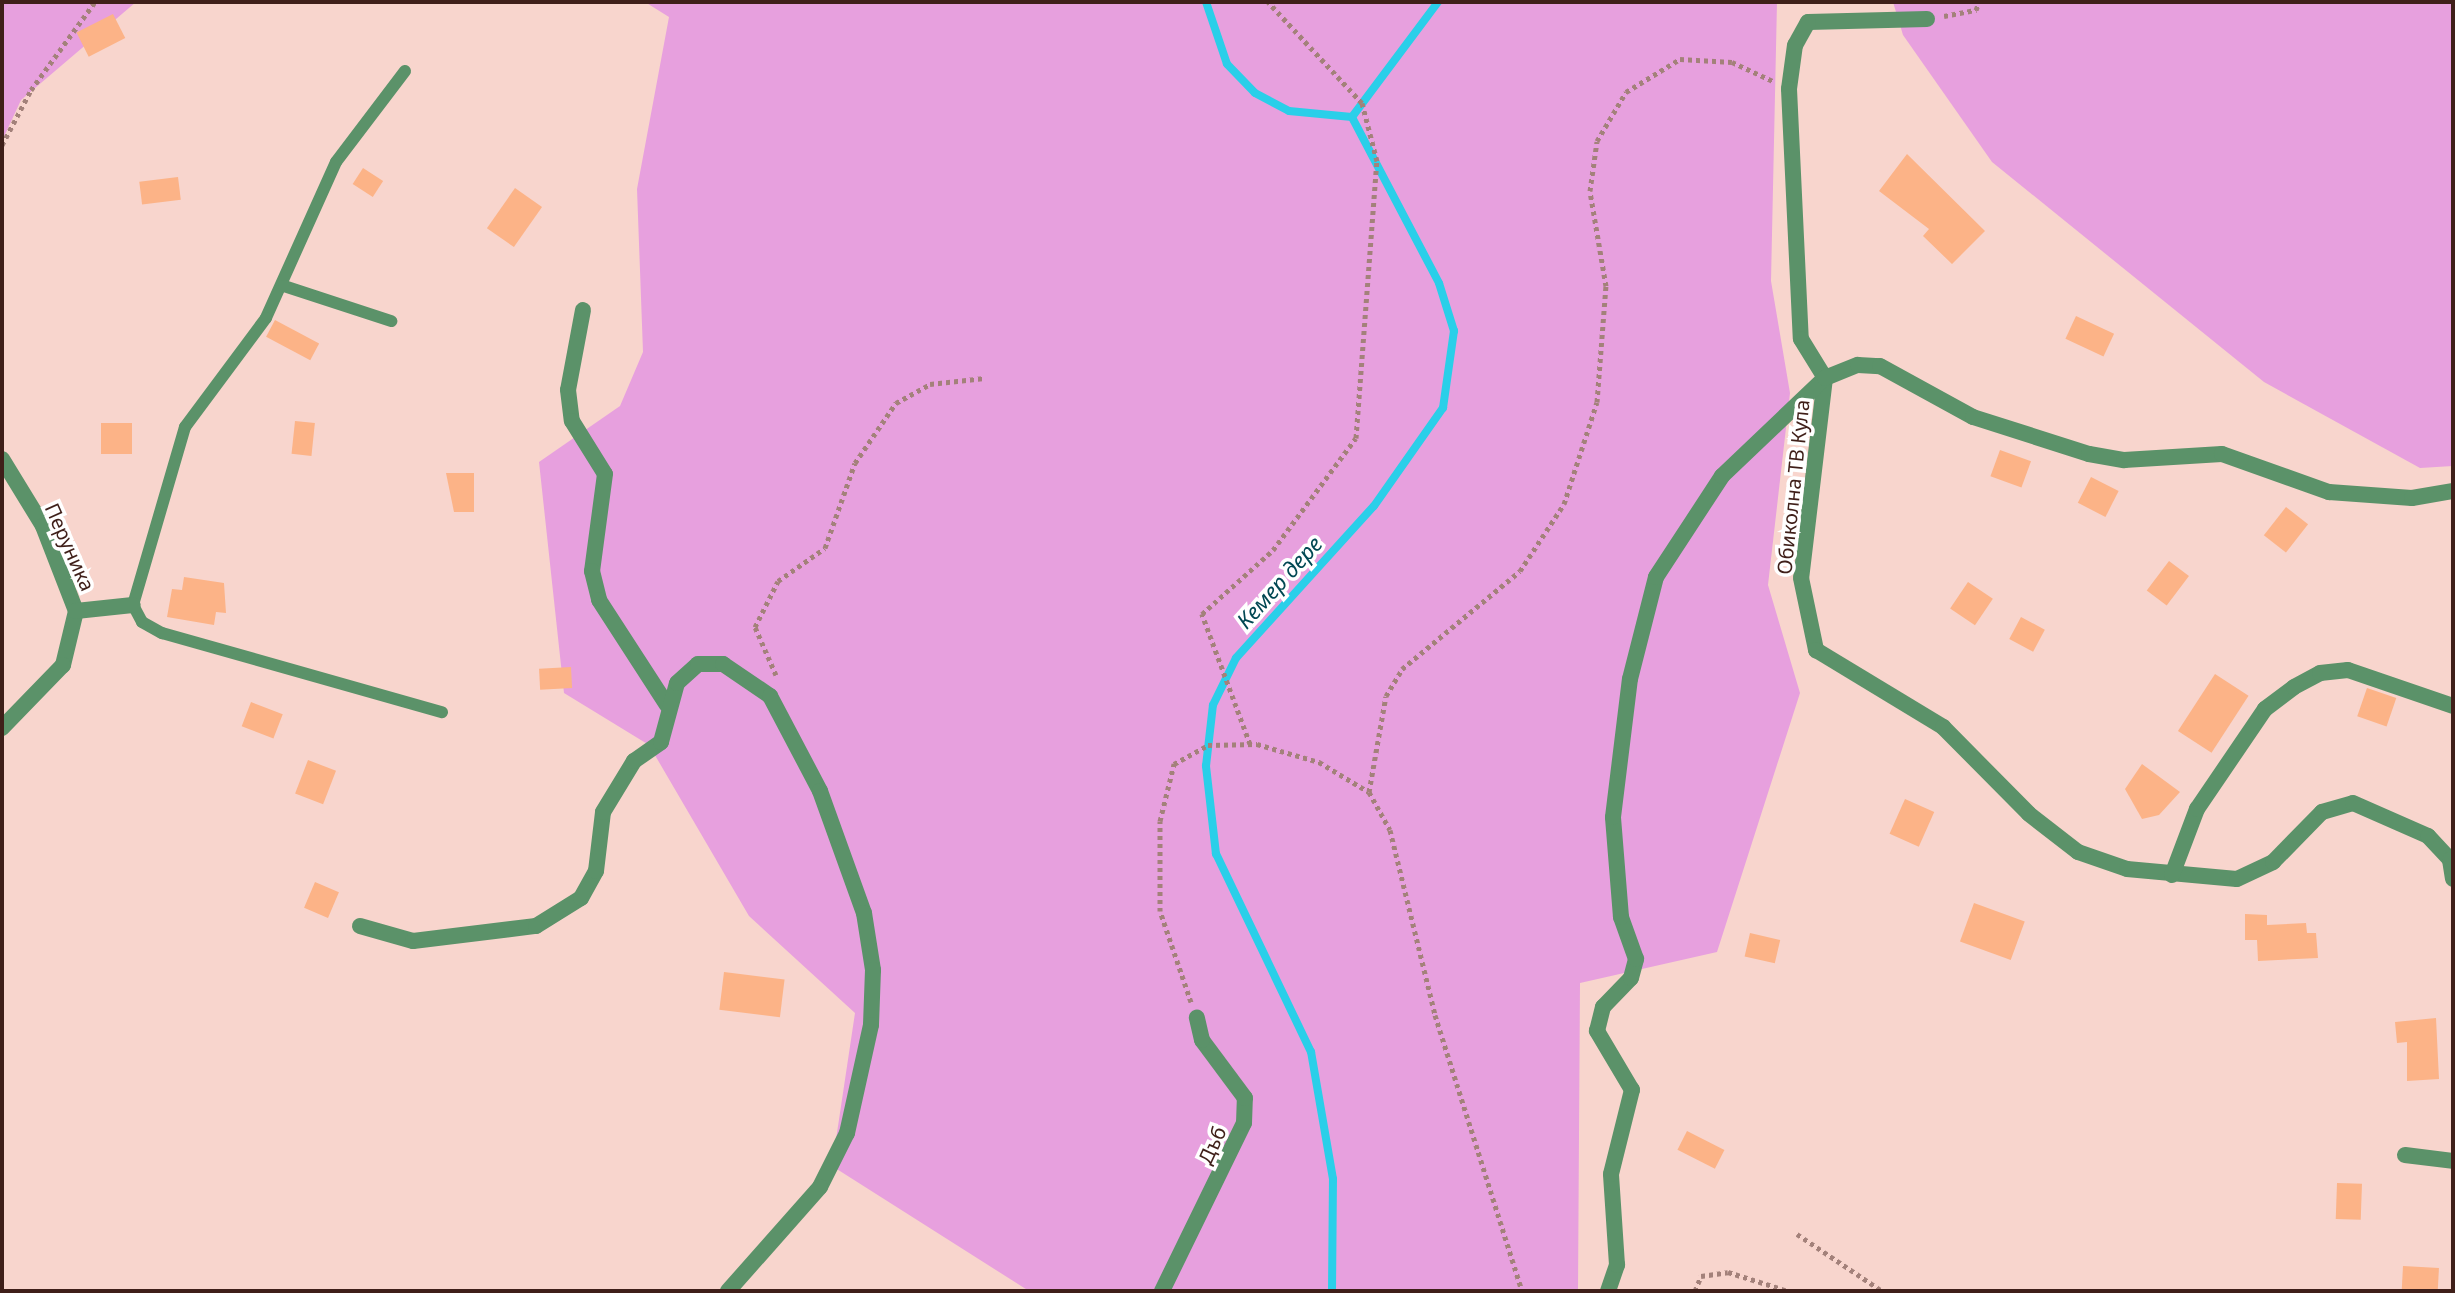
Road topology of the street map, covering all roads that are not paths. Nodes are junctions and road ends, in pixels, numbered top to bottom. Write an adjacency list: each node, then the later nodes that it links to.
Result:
1 (1927, 19): 6 (street, Обиколна ТВ Кула)
2 (405, 71): 3 (lane)
3 (284, 286): 5 (lane); 9 (lane)
4 (583, 310): 11 (street)
5 (391, 321)
6 (1825, 378): 8 (street); 15 (street, Обиколна ТВ Кула); 23 (street)
7 (2, 459): 10 (street, Перуника)
8 (2453, 491)
9 (133, 605): 10 (street); 13 (lane)
10 (76, 611): 14 (street, Перуника)
11 (667, 705): 17 (street); 21 (street)
12 (2453, 706): 15 (street)
13 (442, 712)
14 (2, 728)
15 (2172, 875): 16 (street, Обиколна ТВ Кула)
16 (2453, 879)
17 (360, 926)
18 (1197, 1018): 22 (street, Дъб)
19 (2405, 1155): 20 (street)
20 (2453, 1161)
21 (728, 1291)
22 (1162, 1291)
23 (1608, 1291)

